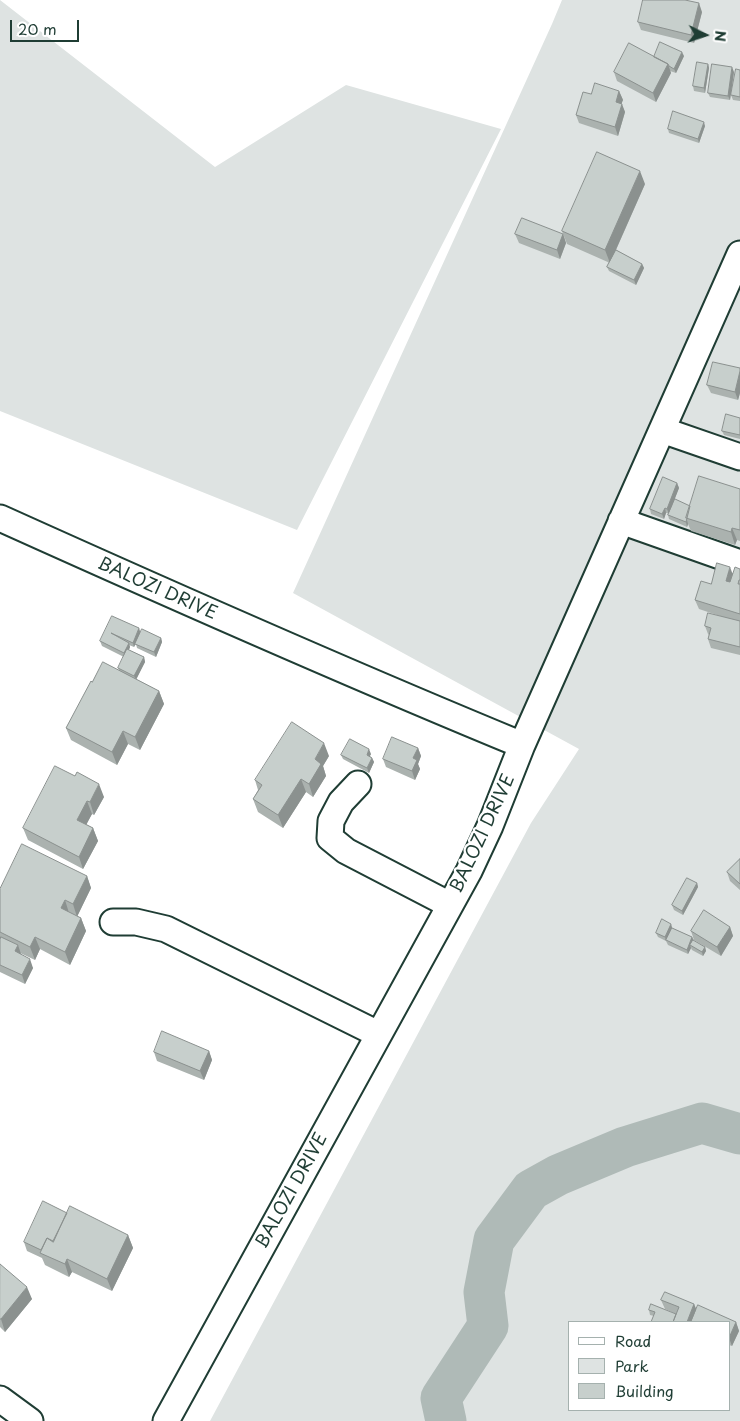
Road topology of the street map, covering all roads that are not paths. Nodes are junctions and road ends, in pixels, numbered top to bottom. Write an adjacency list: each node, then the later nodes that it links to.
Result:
1 (740, 254): 2 (street)
2 (662, 430): 3 (street); 5 (street)
3 (740, 457)
4 (0, 518): 7 (street, BALOZI DRIVE)
5 (621, 522): 6 (street); 7 (street)
6 (740, 563)
7 (522, 745): 9 (street, BALOZI DRIVE)
8 (358, 784): 9 (street)
9 (450, 905): 11 (street, BALOZI DRIVE)
10 (112, 922): 11 (street)
11 (378, 1034): 14 (street, BALOZI DRIVE)
12 (0, 1399): 13 (street)
13 (30, 1421)
14 (166, 1421)

